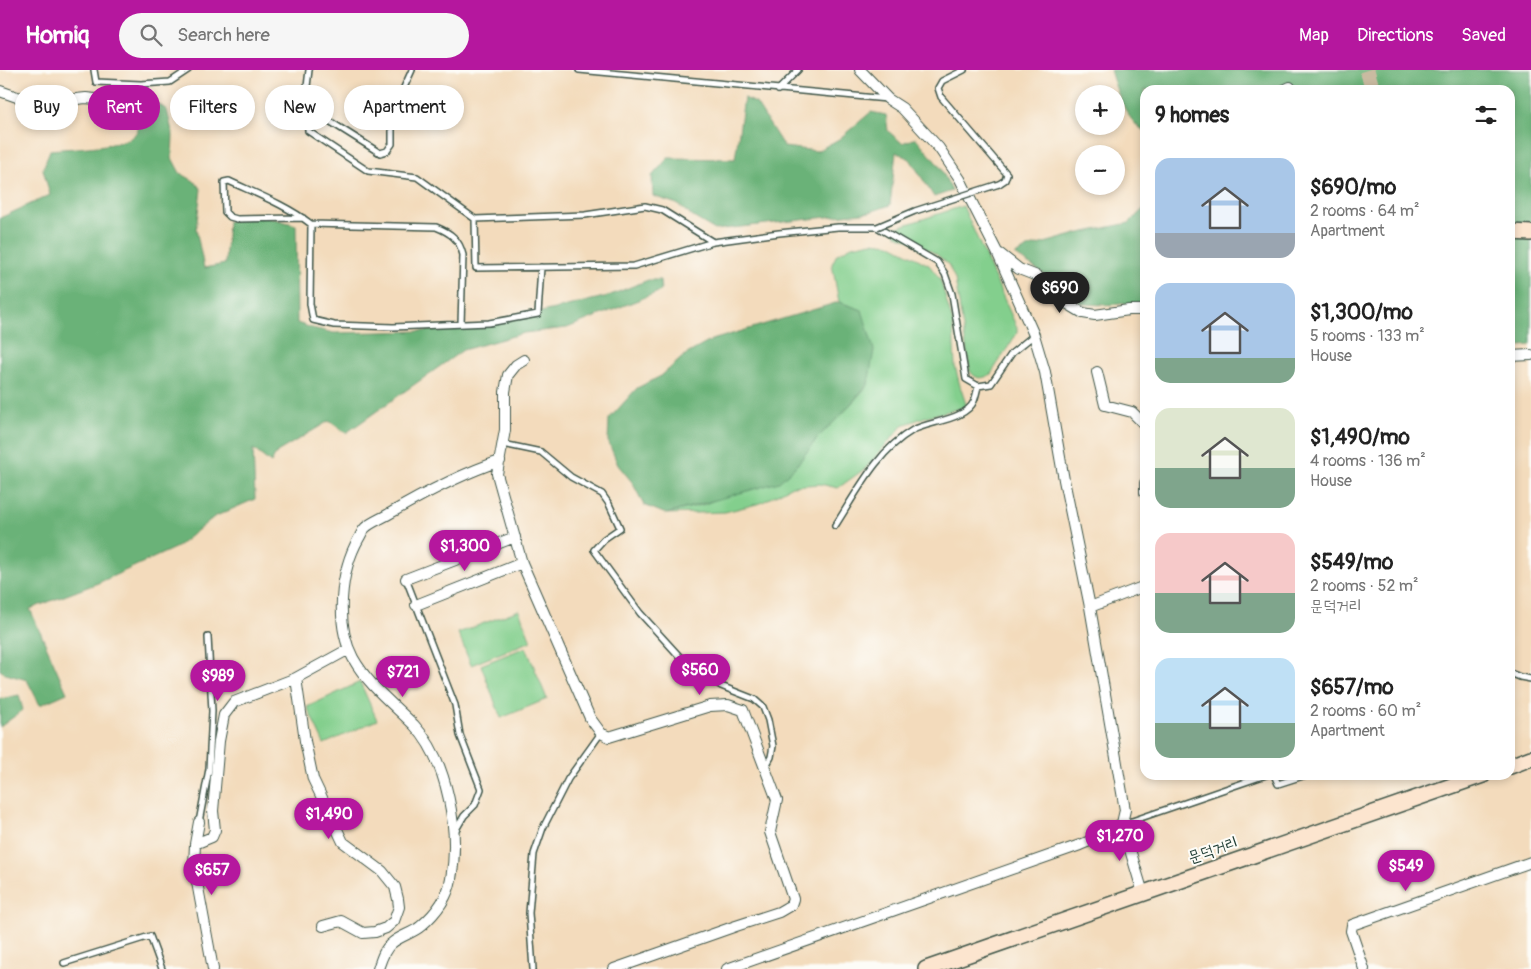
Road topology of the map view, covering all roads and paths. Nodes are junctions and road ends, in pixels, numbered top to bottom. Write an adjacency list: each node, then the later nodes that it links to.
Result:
1 (94, 70): 2 (lane)
2 (188, 70)
3 (309, 70): 9 (lane)
4 (412, 70): 14 (lane)
5 (579, 70): 10 (lane)
6 (798, 70): 10 (lane)
7 (860, 70): 13 (street)
8 (964, 70): 19 (lane, bridge)
9 (307, 85)
10 (778, 90): 13 (lane)
11 (0, 91): 12 (street)
12 (88, 98)
13 (888, 100): 23 (street)
14 (334, 124)
15 (308, 130): 17 (lane)
16 (303, 218): 16 (lane); 18 (lane)
17 (475, 219): 22 (lane); 24 (lane)
18 (311, 224): 26 (lane); 26 (lane)
19 (877, 227): 22 (lane); 32 (lane)
20 (1515, 232): 21 (main road)
21 (1531, 233)
22 (713, 242): 24 (lane)
23 (997, 252): 25 (street); 27 (street)
24 (541, 267): 26 (lane)
25 (1140, 310)
26 (461, 324)
27 (1034, 335): 32 (lane); 42 (street)
28 (1531, 355): 29 (street)
29 (1515, 356)
30 (524, 360): 34 (street)
31 (1097, 372): 33 (street)
32 (978, 386): 36 (lane)
33 (1140, 420)
34 (502, 444): 35 (street); 51 (lane)
35 (500, 461): 37 (street); 44 (street)
36 (836, 526)
37 (516, 537): 38 (street); 39 (street)
38 (522, 563): 41 (street); 48 (street)
39 (406, 579): 41 (lane)
40 (1140, 588): 42 (street)
41 (416, 605): 59 (lane)
42 (1090, 607): 58 (street)
43 (208, 637): 57 (lane)
44 (349, 649): 46 (street); 59 (street)
45 (1515, 675): 47 (lane)
46 (296, 678): 60 (street); 63 (street)
47 (1531, 679)
48 (601, 733): 51 (street); 68 (lane)
49 (1531, 758): 50 (main road)
50 (1515, 764)
51 (765, 769): 69 (street)
52 (1250, 780): 56 (lane)
53 (1276, 780): 54 (lane)
54 (1290, 780)
55 (1469, 780): 62 (main road, 문덕거리)
56 (1247, 781): 58 (lane)
57 (199, 822): 60 (street)
58 (1122, 823): 62 (street); 70 (street)
59 (454, 834): 67 (street)
60 (194, 844): 66 (street)
61 (1531, 862): 72 (street)
62 (1142, 894): 71 (main road, 문덕거리)
63 (323, 926)
64 (64, 963): 65 (lane)
65 (162, 969)
66 (213, 969)
67 (378, 969)
68 (533, 969)
69 (614, 969)
70 (727, 969)
71 (926, 969)
72 (1364, 969)

